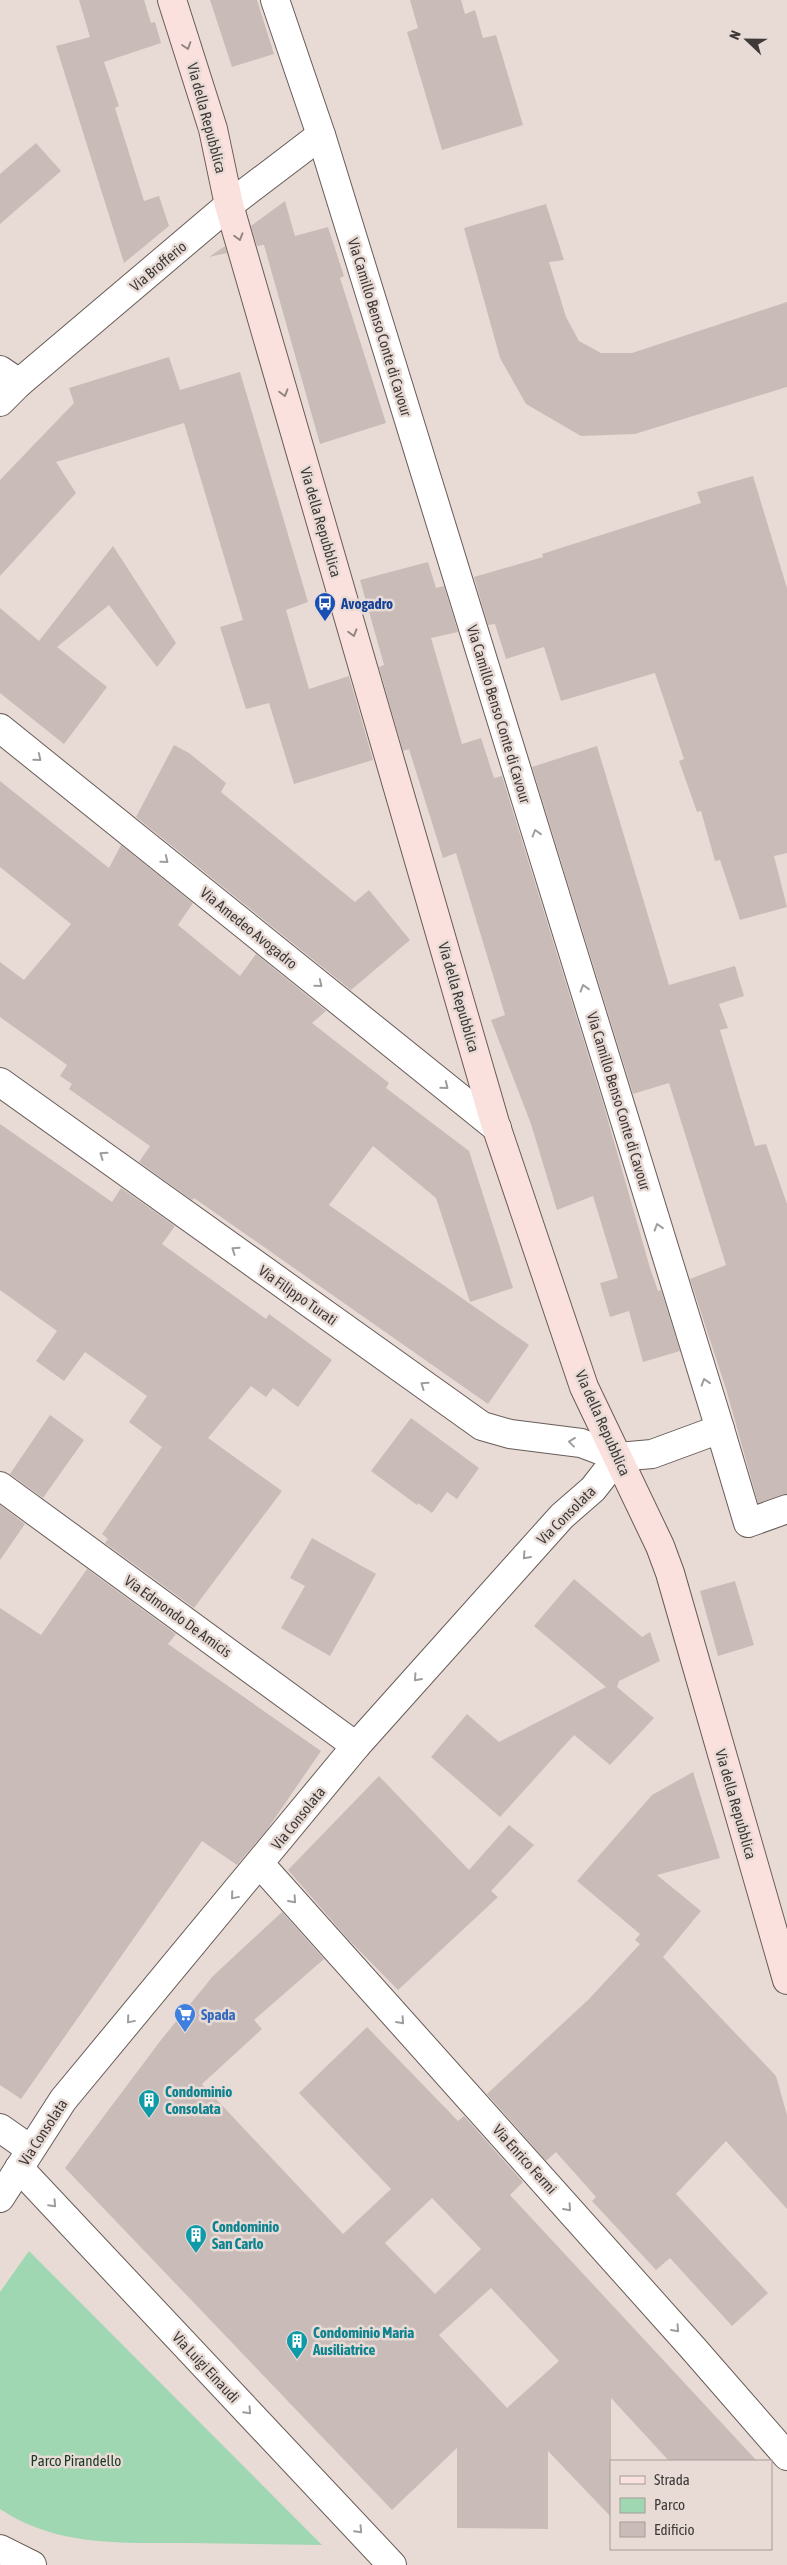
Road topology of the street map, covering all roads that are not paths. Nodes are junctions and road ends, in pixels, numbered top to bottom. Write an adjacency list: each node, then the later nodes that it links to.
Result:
1 (172, 0): 4 (street, Via della Repubblica, one-way to 4)
2 (276, 0): 3 (street, Via Camillo Benso Conte di Cavour)
3 (321, 136): 4 (street, Via Brofferio); 10 (street, Via Camillo Benso Conte di Cavour, one-way to 3)
4 (230, 205): 5 (street, Via Brofferio); 9 (street, Via della Repubblica, one-way to 9)
5 (10, 376): 6 (street, Via Brofferio)
6 (0, 402)
7 (0, 728): 9 (street, Via Amedeo Avogadro, one-way to 9)
8 (0, 1082): 11 (street, Via Filippo Turati, one-way to 8)
9 (497, 1128): 11 (street, Via della Repubblica)
10 (720, 1429): 11 (street); 13 (street, Via Camillo Benso Conte di Cavour)
11 (618, 1457): 14 (street, Via Consolata, one-way to 14); 16 (street, Via della Repubblica)
12 (0, 1486): 14 (street, Via Edmondo De Amicis)
13 (787, 1509)
14 (356, 1746): 15 (street, Via Consolata)
15 (260, 1864): 18 (street, Via Consolata, one-way to 18); 20 (street, Via Enrico Fermi, one-way to 20)
16 (787, 1980)
17 (0, 2128): 18 (street, Via Luigi Einaudi)
18 (24, 2159): 19 (street, Via Consolata); 23 (street, Via Luigi Einaudi, one-way to 23)
19 (0, 2198)
20 (787, 2456)
21 (0, 2549): 22 (street)
22 (32, 2565)
23 (392, 2565)

